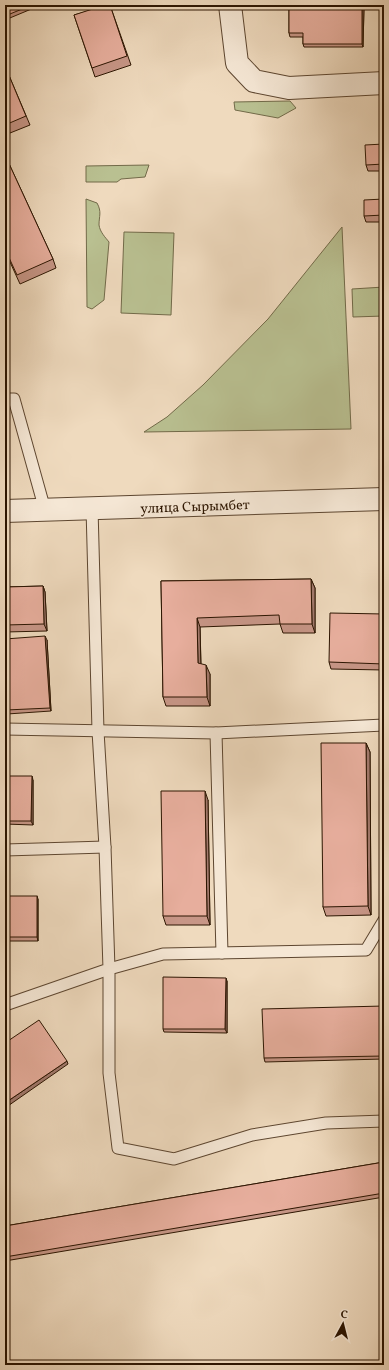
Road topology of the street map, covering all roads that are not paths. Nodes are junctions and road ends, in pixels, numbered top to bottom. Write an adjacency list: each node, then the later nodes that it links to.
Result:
1 (230, 5): 2 (street)
2 (384, 83)
3 (5, 398): 6 (lane)
4 (384, 499): 5 (street, улица Сырымбет)
5 (92, 508): 6 (street, улица Сырымбет); 10 (lane)
6 (45, 510): 7 (street, улица Сырымбет)
7 (5, 511)
8 (384, 725): 11 (lane)
9 (5, 729): 10 (lane)
10 (98, 731): 11 (lane); 12 (lane)
11 (216, 733): 15 (lane)
12 (105, 847): 13 (lane); 16 (lane)
13 (5, 850)
14 (384, 920): 15 (lane)
15 (222, 953): 16 (lane)
16 (109, 969): 17 (lane); 18 (lane)
17 (5, 1005)
18 (384, 1121)

